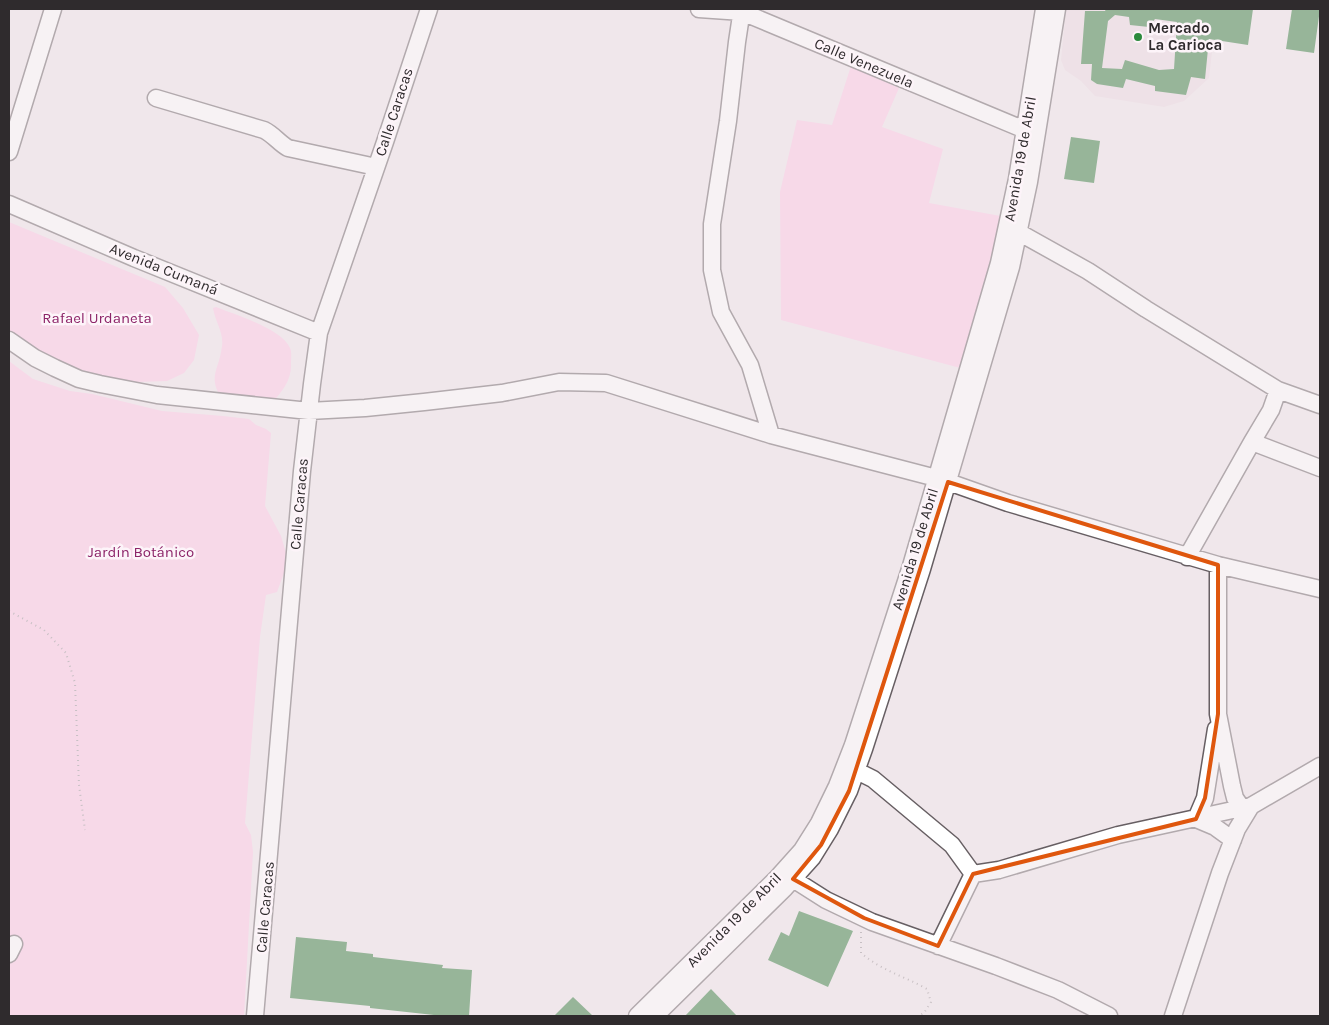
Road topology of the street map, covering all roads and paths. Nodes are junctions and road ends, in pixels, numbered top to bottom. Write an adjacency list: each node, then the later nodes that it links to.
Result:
1 (53, 9): 9 (street)
2 (429, 9): 10 (street, Calle Caracas)
3 (700, 9): 6 (street, Calle Venezuela)
4 (1044, 9): 8 (street, Avenida 19 de Abril)
5 (1057, 9): 12 (street, Avenida 19 de Abril)
6 (742, 10): 8 (street, Calle Venezuela); 18 (street)
7 (156, 98): 10 (street)
8 (1025, 130): 21 (street, Avenida 19 de Abril)
9 (9, 152)
10 (376, 167): 13 (street, Calle Caracas)
11 (9, 204): 13 (street, Avenida Cumaná)
12 (1020, 232): 15 (street); 21 (street, Avenida 19 de Abril)
13 (319, 333): 17 (street, Calle Caracas)
14 (9, 340): 17 (street)
15 (1278, 390): 16 (street); 19 (street)
16 (1320, 404)
17 (308, 411): 18 (street); 37 (street, Calle Caracas)
18 (771, 434): 21 (street)
19 (1252, 442): 20 (street); 22 (street)
20 (1320, 468)
21 (942, 480): 22 (street); 28 (street, Avenida 19 de Abril); 38 (street, Avenida 19 de Abril)
22 (1188, 556): 23 (street)
23 (1218, 565): 24 (street); 26 (street)
24 (1320, 589)
25 (9, 611): 31 (path)
26 (1218, 714): 29 (street); 30 (street)
27 (1320, 766): 29 (street)
28 (857, 771): 33 (street); 34 (street, Avenida 19 de Abril)
29 (1247, 807): 30 (street); 32 (street)
30 (1196, 819): 32 (street); 33 (street)
31 (85, 830)
32 (1233, 840): 42 (street)
33 (973, 874): 36 (street)
34 (793, 879): 35 (street); 39 (street, Avenida 19 de Abril)
35 (864, 918): 36 (street); 40 (path)
36 (938, 946): 41 (street)
37 (255, 1016)
38 (637, 1016)
39 (655, 1016)
40 (918, 1016)
41 (1109, 1016)
42 (1173, 1016)

